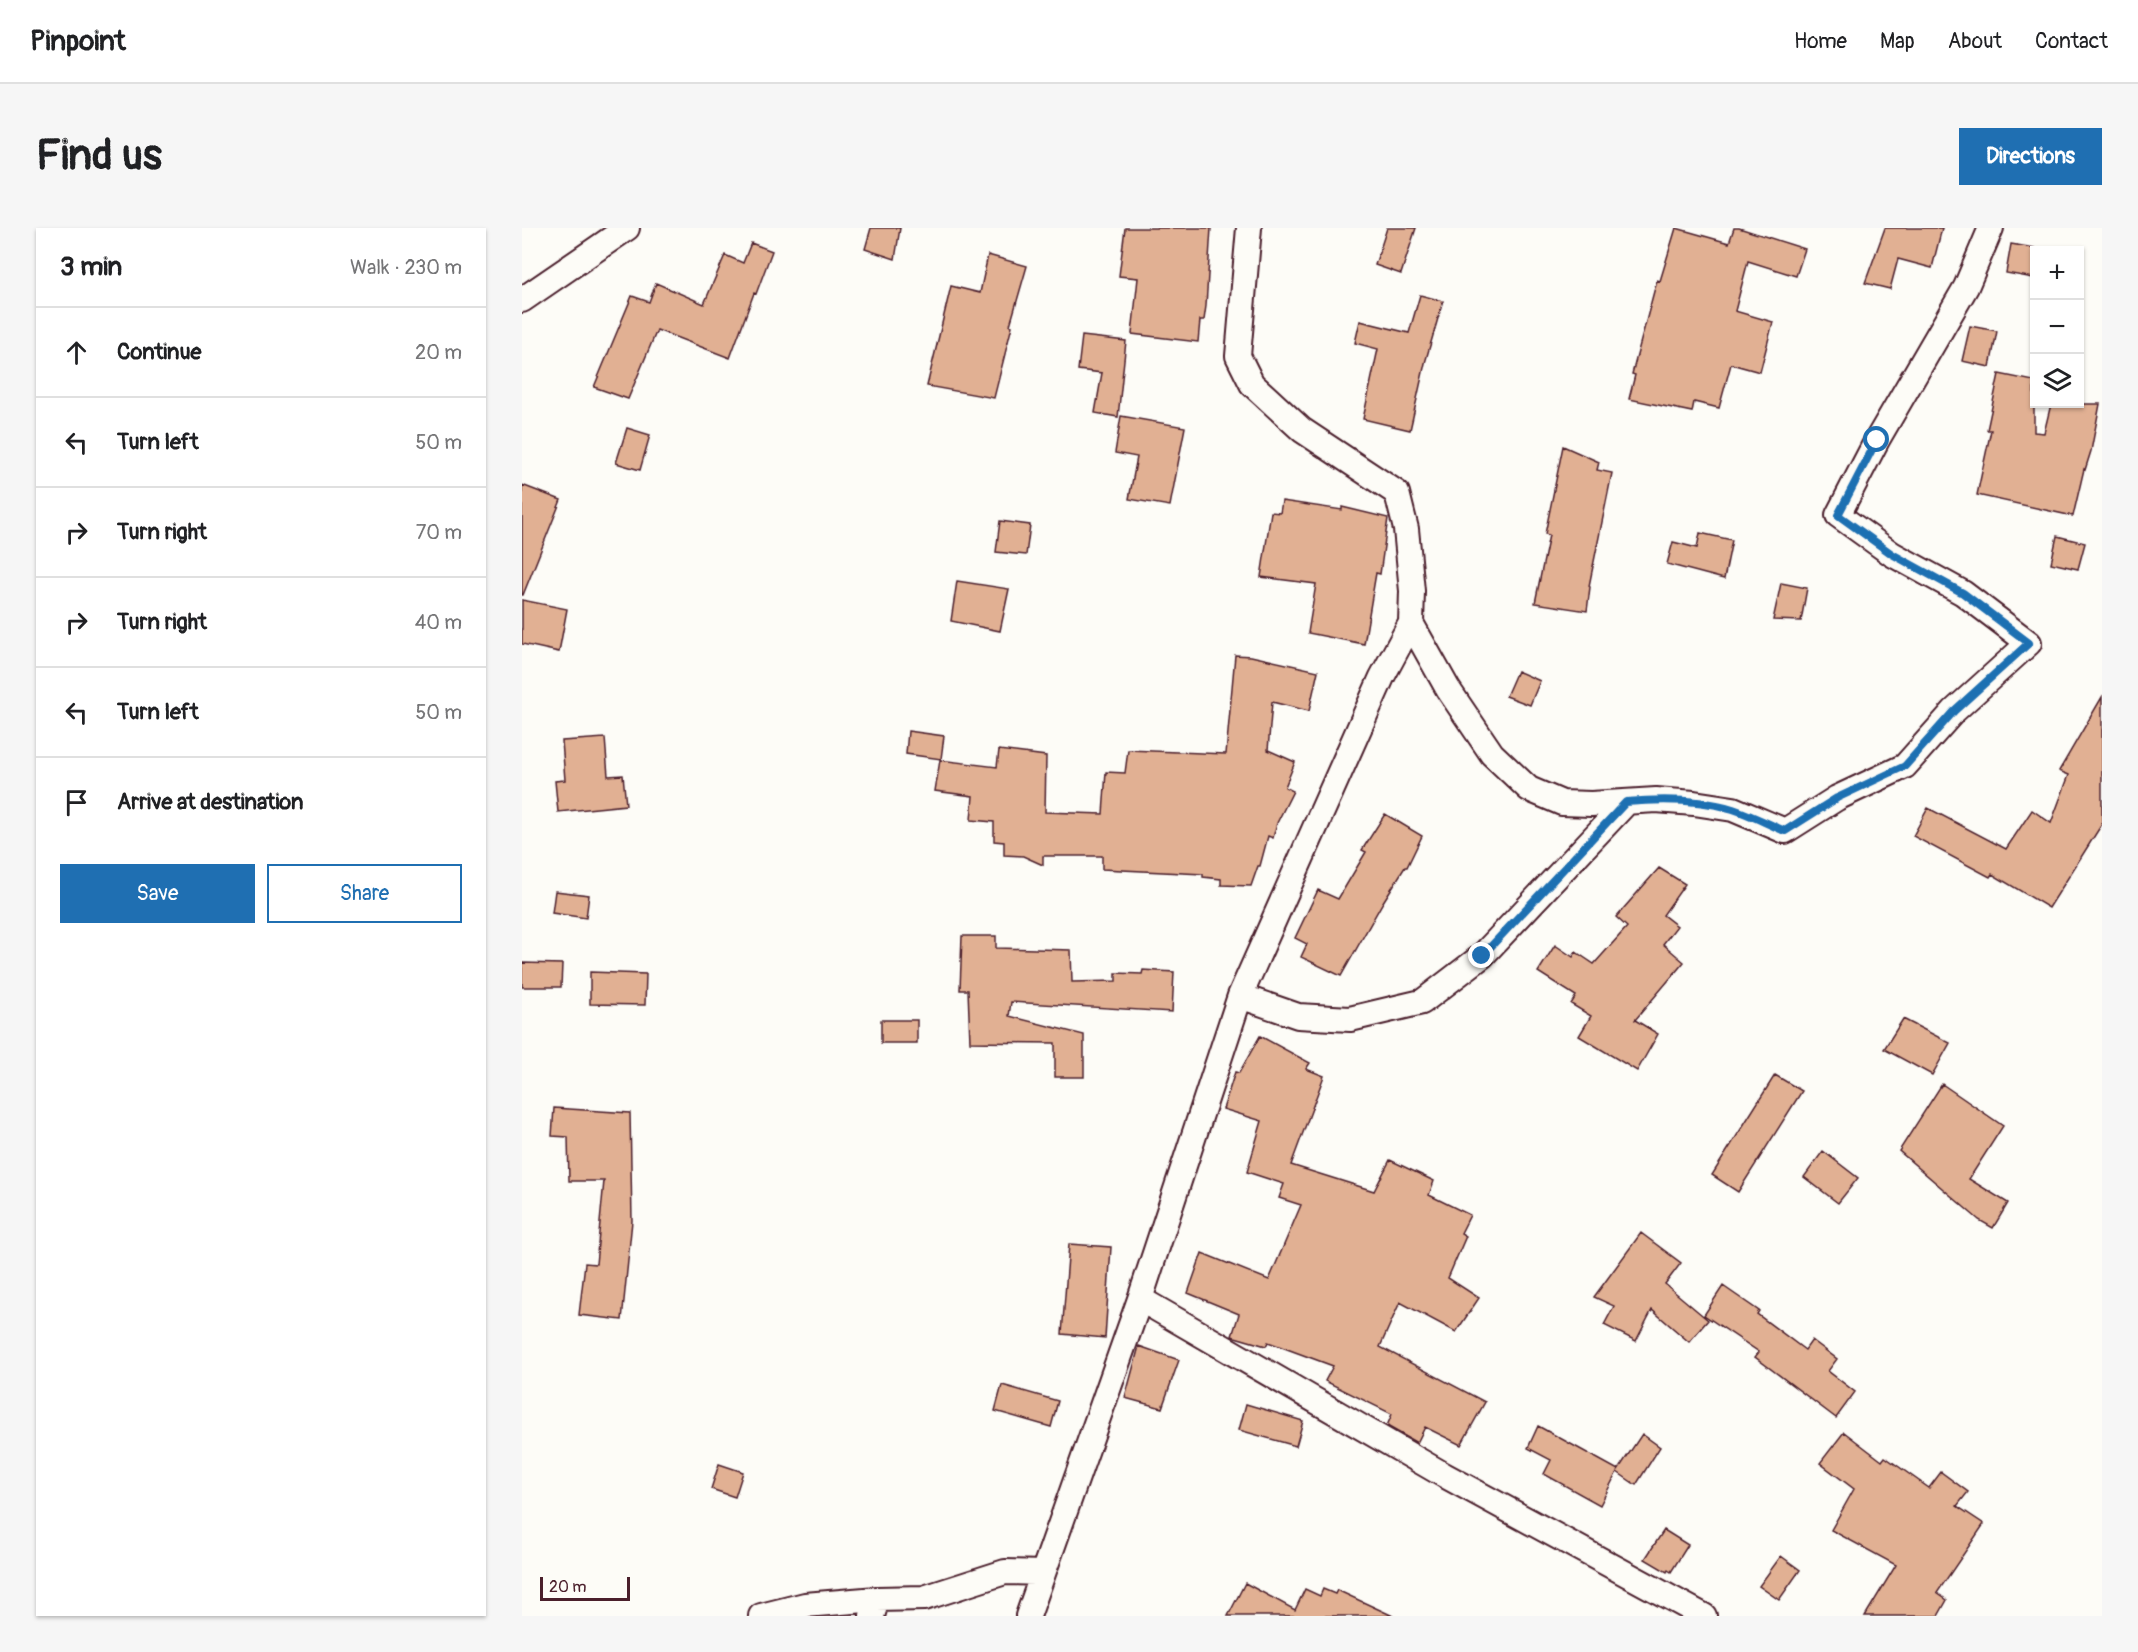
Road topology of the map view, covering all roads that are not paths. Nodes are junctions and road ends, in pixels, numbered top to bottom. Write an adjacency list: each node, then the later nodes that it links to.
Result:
1 (627, 228): 4 (street)
2 (1249, 228): 5 (street)
3 (1991, 228): 6 (street)
4 (522, 300)
5 (1411, 622): 6 (street); 7 (street)
6 (1626, 802): 7 (street)
7 (1240, 996): 8 (street)
8 (1140, 1299): 9 (street); 13 (street)
9 (1042, 1573): 10 (street); 12 (street)
10 (874, 1607): 11 (street)
11 (761, 1616)
12 (1028, 1616)
13 (1704, 1616)

